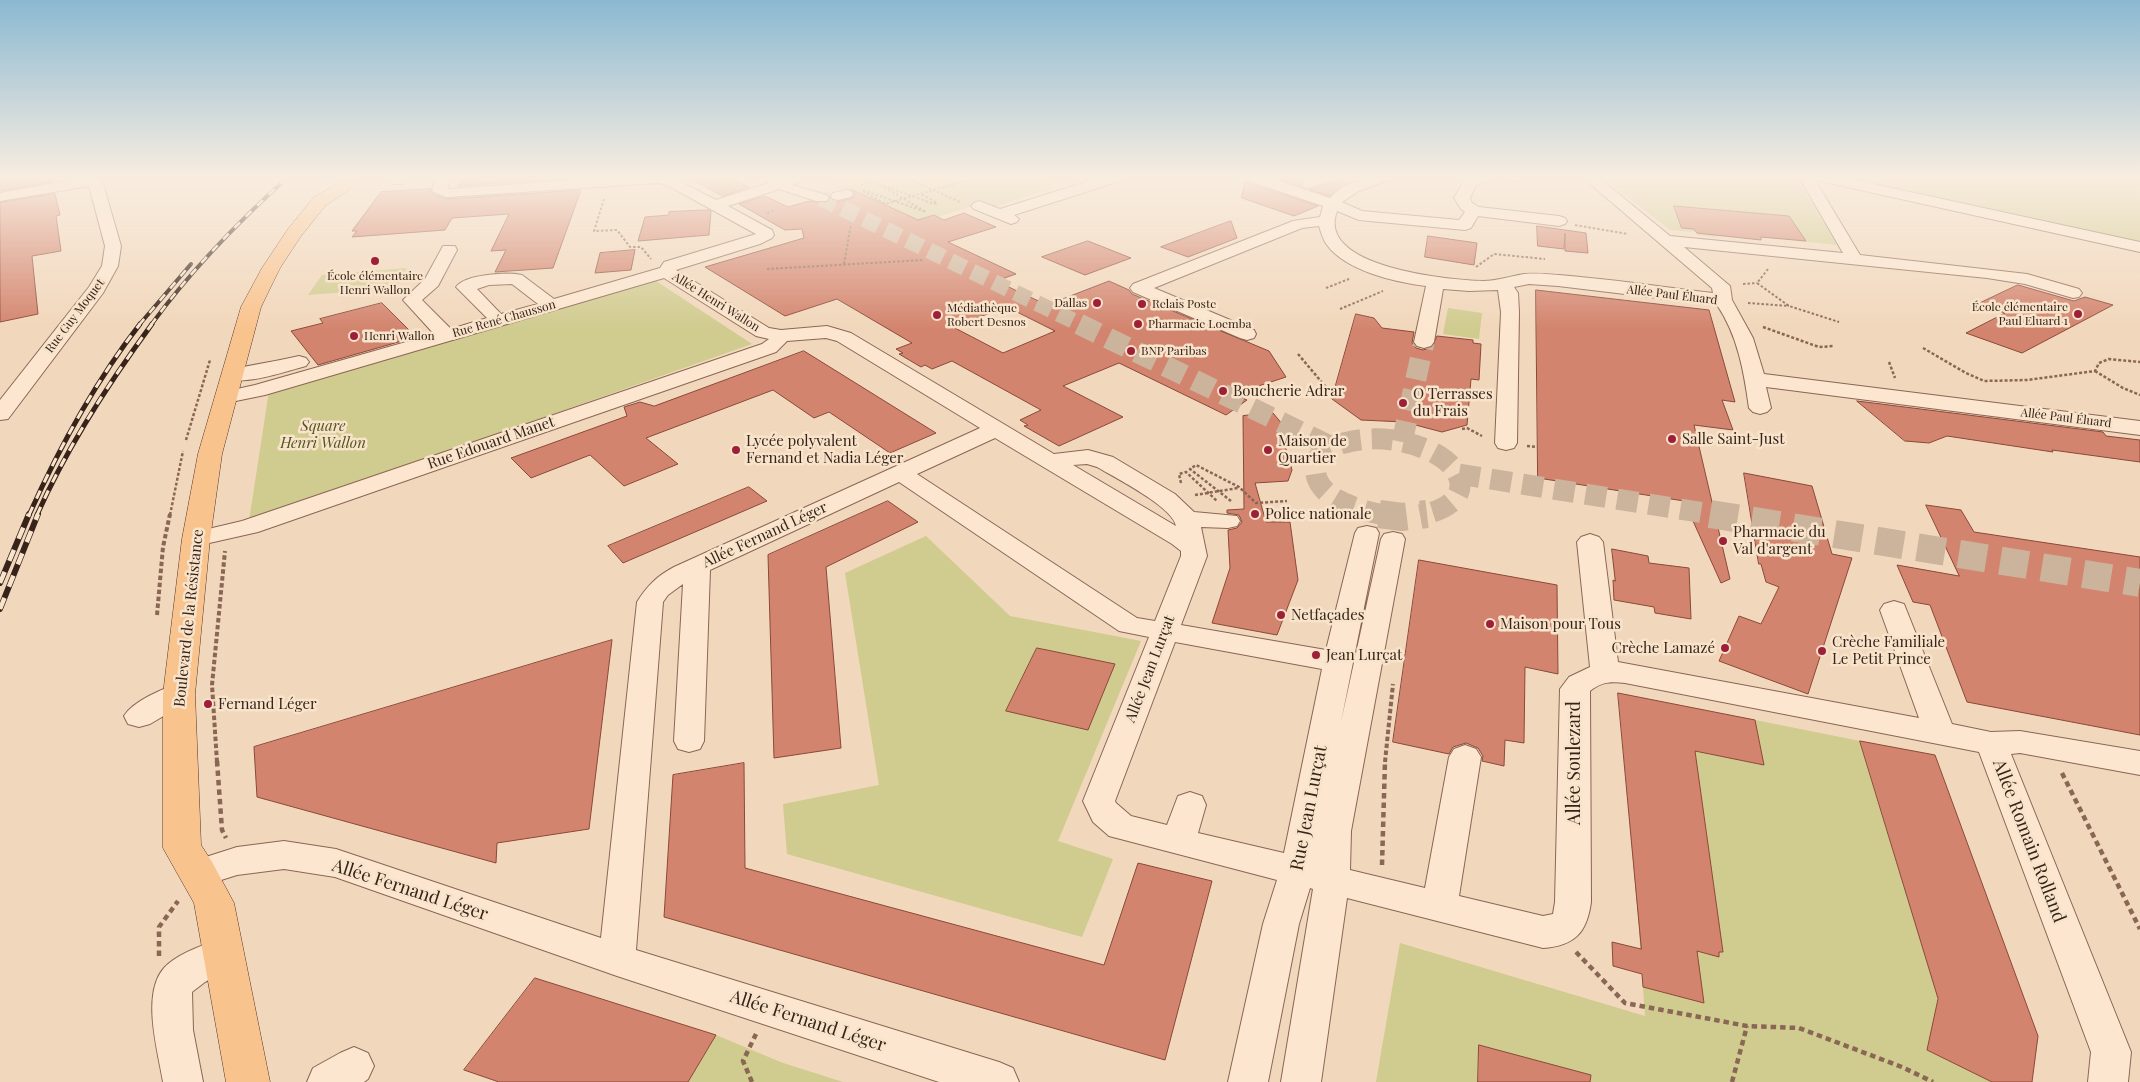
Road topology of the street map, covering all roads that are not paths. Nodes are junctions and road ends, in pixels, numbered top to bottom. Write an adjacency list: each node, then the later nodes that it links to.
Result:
1 (108, 227): 29 (street, Rue Guy Moquet)
2 (298, 227): 25 (main road, Boulevard de la Résistance)
3 (757, 227): 13 (street, Allée Henri Wallon)
4 (1290, 227): 20 (street)
5 (1327, 227): 14 (street, Allée Paul Éluard)
6 (1650, 227): 9 (street)
7 (1836, 227): 12 (street)
8 (2049, 227): 10 (street)
9 (1665, 240): 12 (street); 17 (street)
10 (2140, 247)
11 (449, 250): 21 (street)
12 (1855, 260): 16 (street)
13 (668, 269): 18 (street, Rue René Chausson); 22 (street, Allée Henri Wallon)
14 (1435, 284): 15 (street, Allée Paul Éluard); 23 (street)
15 (1504, 285): 17 (street, Allée Paul Éluard); 32 (street)
16 (2073, 293)
17 (1723, 300): 26 (street, Allée Paul Éluard)
18 (551, 306): 19 (street); 21 (street, Rue René Chausson)
19 (492, 314)
20 (1247, 334)
21 (447, 336): 27 (street, Rue René Chausson)
22 (781, 336): 31 (street); 37 (street, Rue Edouard Manet)
23 (1424, 342)
24 (299, 362): 25 (street)
25 (232, 375): 27 (main road, Boulevard de la Résistance)
26 (1754, 378): 28 (street); 30 (street, Allée Paul Éluard)
27 (226, 397): 37 (main road, Boulevard de la Résistance)
28 (1760, 408)
29 (0, 414)
30 (2140, 428)
31 (996, 429): 33 (street); 34 (street, Allée Fernand Léger)
32 (1506, 443)
33 (1048, 461): 36 (street); 39 (street)
34 (901, 473): 40 (street, Allée Fernand Léger); 42 (street)
35 (1226, 510): 36 (street)
36 (1187, 519): 39 (street)
37 (196, 539): 45 (main road, Boulevard de la Résistance)
38 (1590, 542): 44 (street)
39 (1193, 549): 42 (street, Allée Jean Lurçat)
40 (697, 566): 48 (street); 58 (street, Allée Fernand Léger)
41 (1894, 610): 47 (street)
42 (1165, 633): 43 (street); 53 (street, Allée Jean Lurçat)
43 (1338, 662): 55 (street, Rue Jean Lurçat); 55 (street, Rue Jean Lurçat)
44 (1606, 672): 47 (street, Allée Soulezard); 56 (street, Allée Soulezard)
45 (180, 694): 46 (street); 54 (main road, Boulevard de la Résistance)
46 (140, 716)
47 (1940, 734): 49 (street, Allée Soulezard)
48 (689, 741)
49 (1991, 743): 51 (street, Allée Romain Rolland); 64 (street, Allée Romain Rolland)
50 (1465, 757): 56 (street)
51 (2140, 763)
52 (1190, 805): 53 (street)
53 (1178, 842): 55 (street, Allée Jean Lurçat)
54 (199, 872): 57 (main road, Boulevard de la Résistance); 58 (street, Allée Fernand Léger)
55 (1314, 876): 56 (street); 62 (street, Rue Jean Lurçat); 63 (street, Rue Jean Lurçat)
56 (1439, 907)
57 (223, 954): 59 (street); 60 (main road, Boulevard de la Résistance)
58 (617, 960): 61 (street, Allée Fernand Léger)
59 (183, 1082)
60 (248, 1082)
61 (999, 1082)
62 (1248, 1082)
63 (1301, 1082)
64 (2108, 1082)

